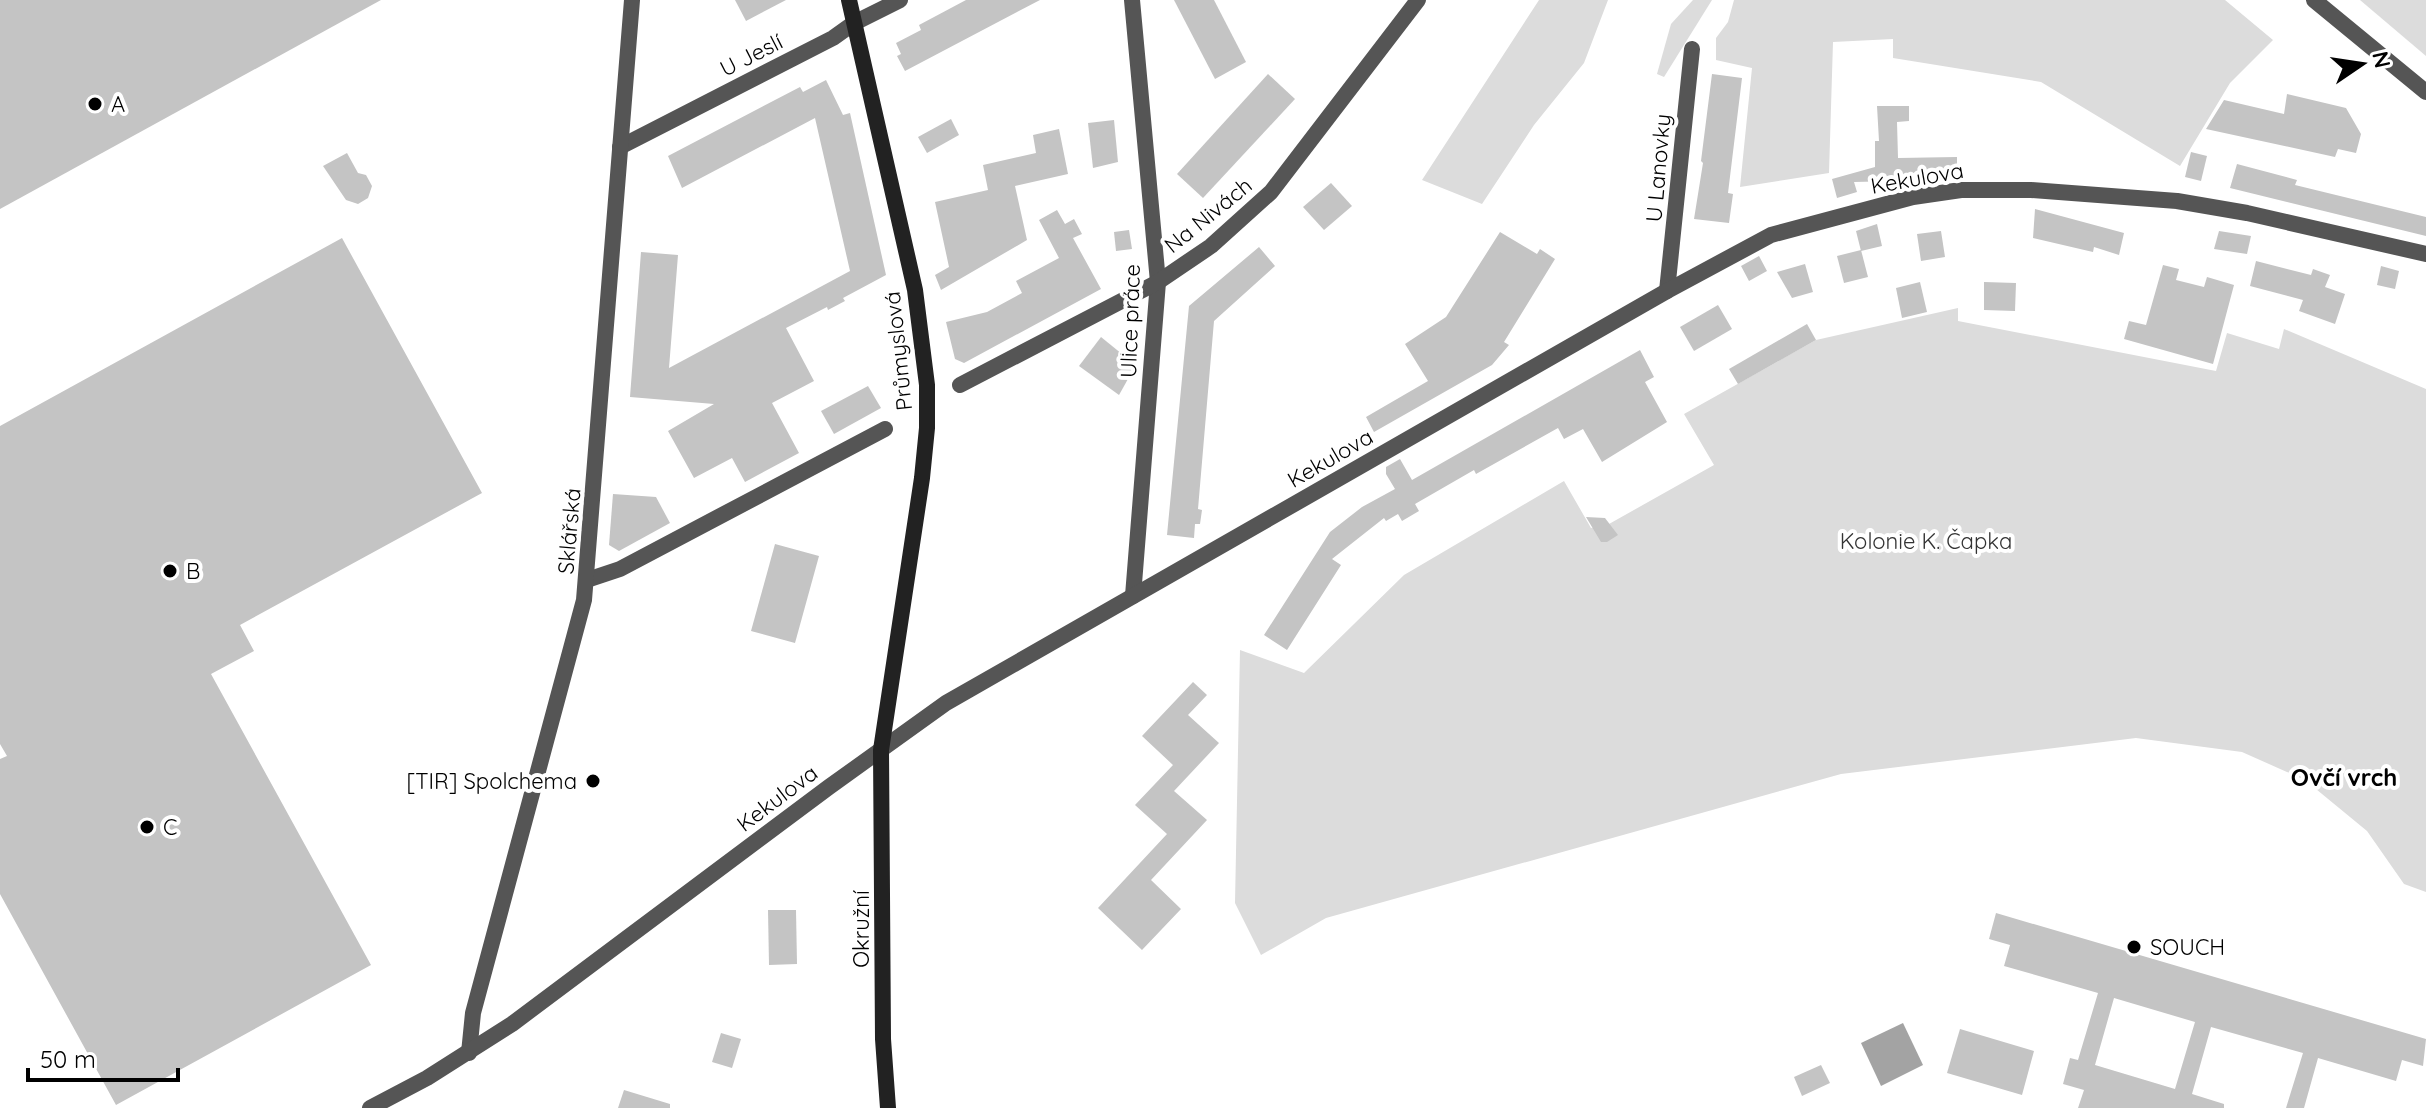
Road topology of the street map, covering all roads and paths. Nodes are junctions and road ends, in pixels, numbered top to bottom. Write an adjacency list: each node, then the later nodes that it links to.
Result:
1 (632, 0): 10 (street, Sklářská)
2 (849, 0): 7 (street, Průmyslová)
3 (900, 0): 7 (street, U Jeslí)
4 (1132, 0): 12 (street, Ulice práce)
5 (1418, 0): 12 (street, Na Nivách)
6 (2314, 0): 9 (street)
7 (854, 23): 10 (street, U Jeslí); 18 (street, Průmyslová)
8 (1692, 49): 13 (street, U Lanovky)
9 (2426, 92)
10 (620, 147): 16 (street, Sklářská)
11 (2426, 254): 13 (street, Kekulova)
12 (1158, 282): 14 (street, Na Nivách); 17 (street, Ulice práce)
13 (1667, 291): 17 (street, Kekulova)
14 (960, 385)
15 (885, 429): 16 (street)
16 (587, 580): 19 (street, Sklářská)
17 (1133, 596): 18 (street, Kekulova)
18 (881, 750): 19 (street, Kekulova); 21 (street, Okružní)
19 (469, 1053): 20 (street, Kekulova)
20 (370, 1108)
21 (888, 1108)

